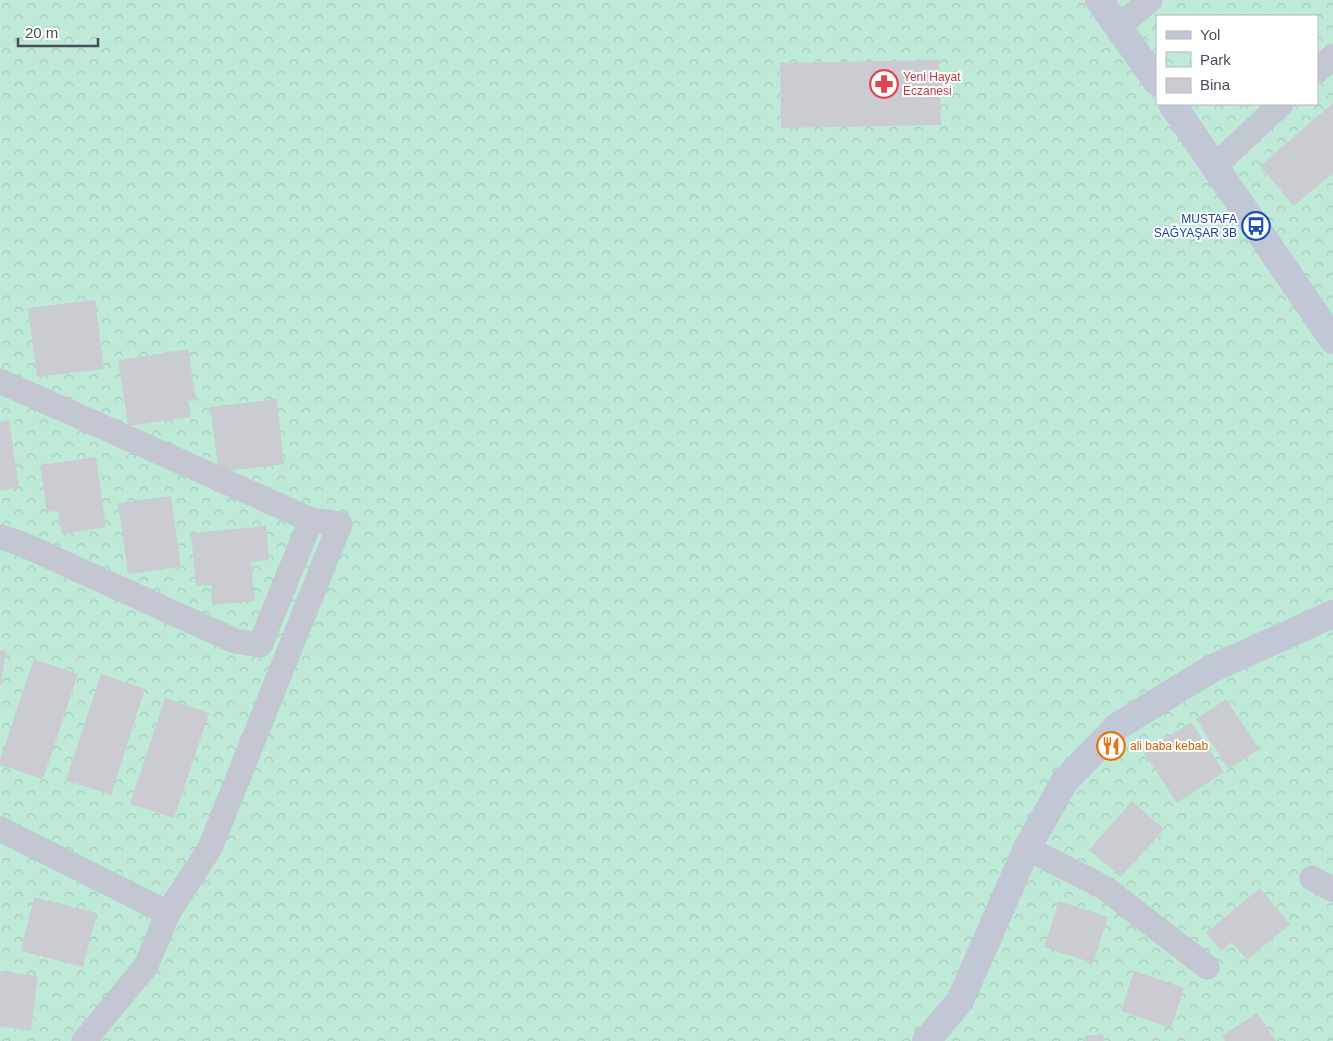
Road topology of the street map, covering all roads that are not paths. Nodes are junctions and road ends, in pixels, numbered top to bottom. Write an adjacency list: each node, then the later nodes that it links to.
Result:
1 (1099, 0): 3 (main road)
2 (1150, 0): 3 (street)
3 (1118, 27): 6 (main road)
4 (1333, 56): 5 (street)
5 (1318, 70)
6 (1156, 81)
7 (1173, 105): 9 (main road)
8 (1280, 105): 9 (street)
9 (1214, 166): 10 (main road)
10 (1333, 340)
11 (0, 381): 12 (street)
12 (311, 520): 13 (street); 19 (street)
13 (0, 537)
14 (1333, 614): 16 (main road)
15 (0, 829): 19 (street)
16 (1027, 848): 20 (street); 22 (main road)
17 (1312, 878): 18 (street)
18 (1333, 890)
19 (168, 913): 21 (street)
20 (1207, 967)
21 (84, 1041)
22 (926, 1041)

